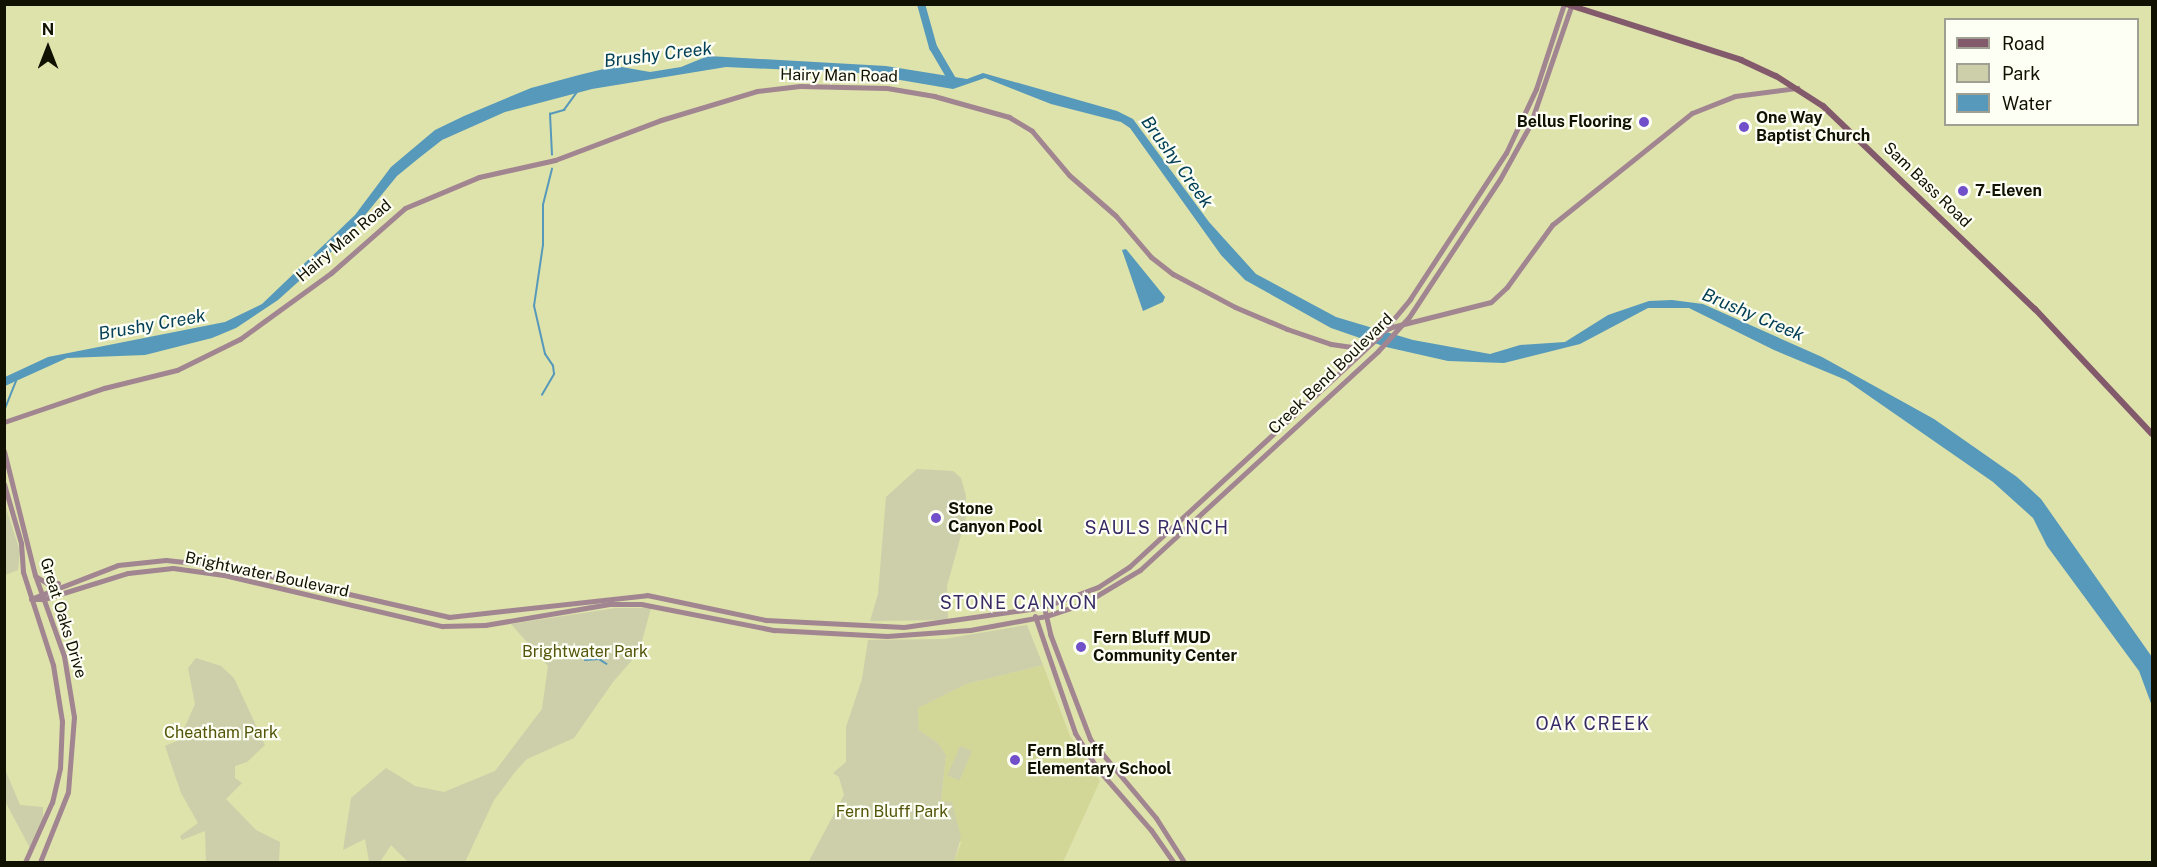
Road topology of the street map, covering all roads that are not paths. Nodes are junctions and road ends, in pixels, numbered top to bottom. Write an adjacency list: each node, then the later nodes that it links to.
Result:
1 (1568, 5): 2 (main road, Sam Bass Road); 12 (street, Creek Bend Boulevard); 14 (street, Creek Bend Boulevard)
2 (1797, 88): 3 (street, Hairy Man Road); 4 (main road, Sam Bass Road)
3 (4, 422)
4 (2152, 434)
5 (4, 451): 7 (street, Great Oaks Drive)
6 (4, 484): 10 (street, Great Oaks Drive)
7 (35, 575): 8 (street); 9 (street, Great Oaks Drive)
8 (80, 578): 9 (street, Brightwater Boulevard); 13 (street, Brightwater Boulevard)
9 (41, 592): 10 (street, Brightwater Boulevard); 11 (street, Great Oaks Drive)
10 (31, 599): 11 (street, Brightwater Boulevard); 16 (street, Great Oaks Drive)
11 (44, 599): 15 (street, Brightwater Boulevard); 17 (street, Great Oaks Drive)
12 (1044, 607): 13 (street, Creek Bend Boulevard); 14 (street)
13 (1033, 609): 15 (street)
14 (1046, 616): 15 (street, Brightwater Boulevard); 23 (street)
15 (1035, 617): 22 (street)
16 (59, 770): 17 (street); 18 (street, Great Oaks Drive)
17 (72, 771): 19 (street, Great Oaks Drive)
18 (57, 785): 19 (street); 20 (street, Great Oaks Drive)
19 (69, 788): 21 (street, Great Oaks Drive)
20 (25, 862)
21 (40, 862)
22 (1173, 862)
23 (1184, 862)

